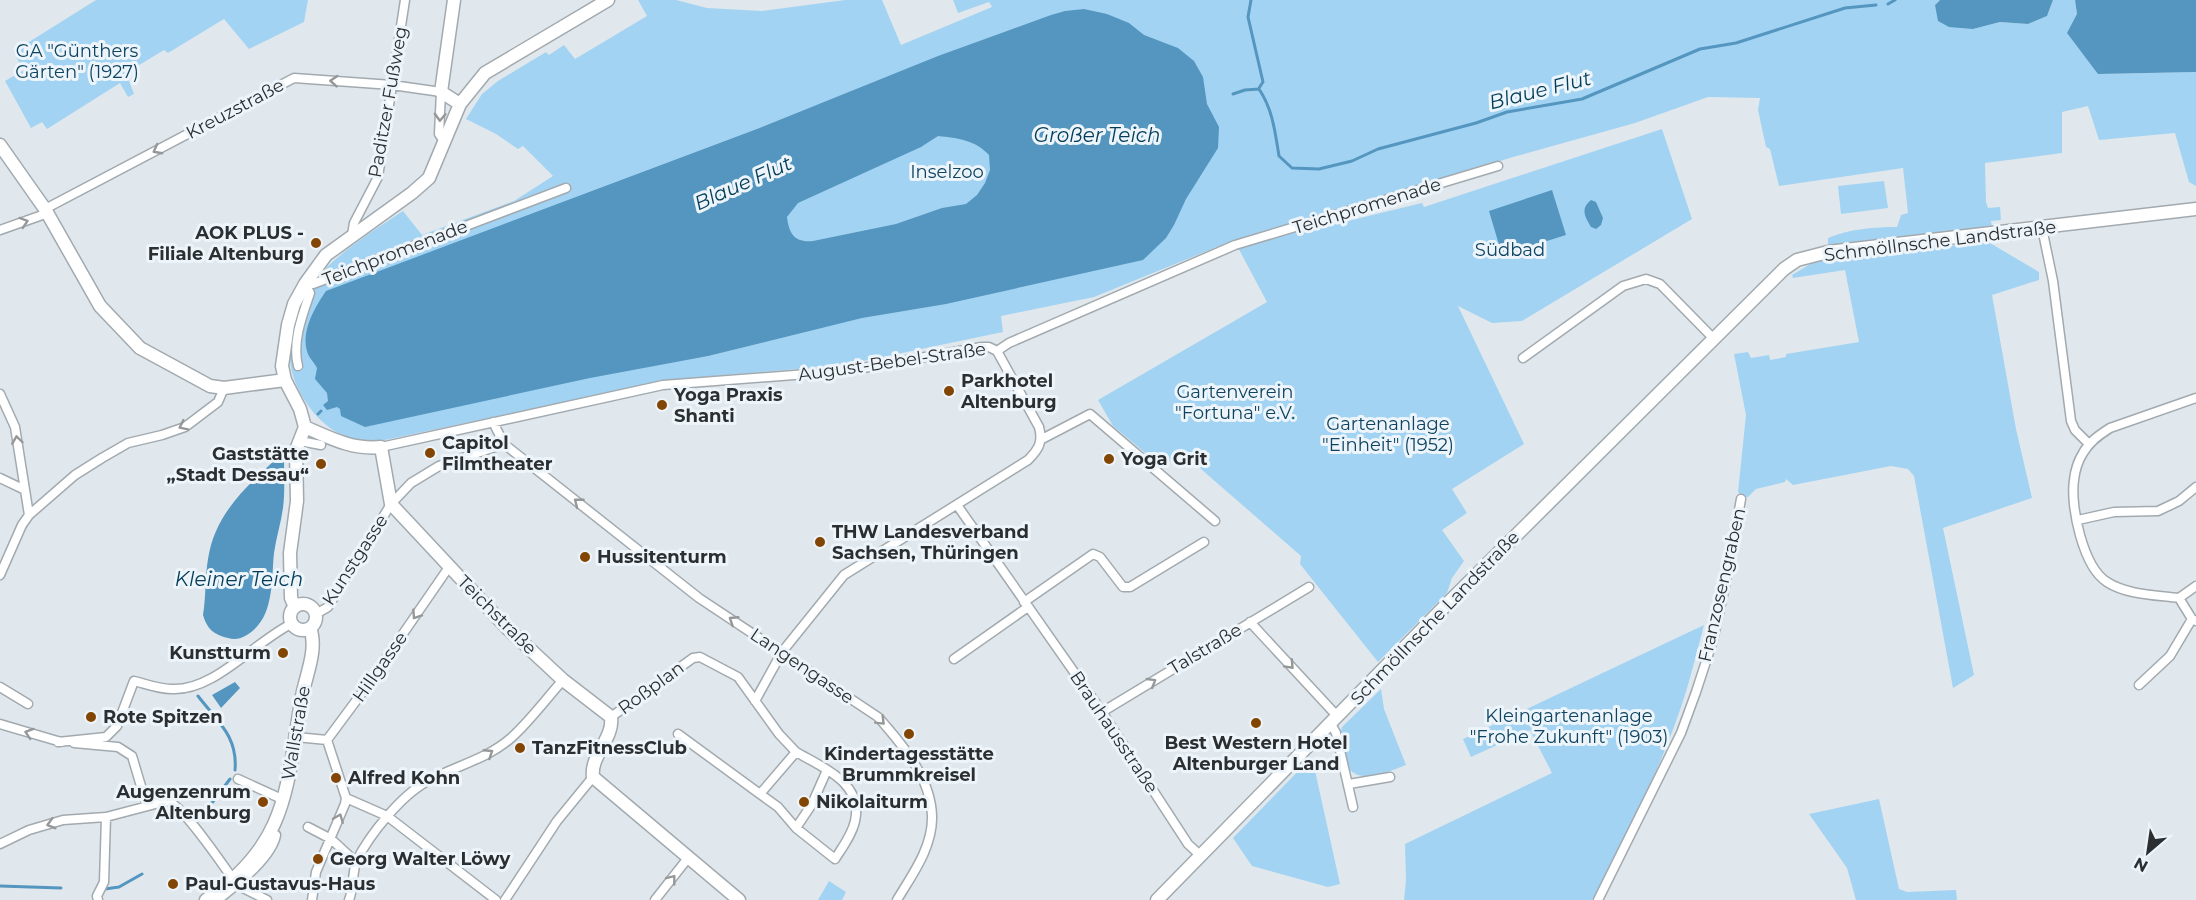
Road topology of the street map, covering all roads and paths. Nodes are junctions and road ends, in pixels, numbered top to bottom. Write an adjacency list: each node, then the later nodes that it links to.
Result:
1 (405, 0): 4 (street, Paditzer Fußweg)
2 (454, 0): 5 (street)
3 (608, 0): 6 (street)
4 (392, 85): 5 (street, Kreuzstraße); 12 (street, Kreuzstraße, one-way to 12); 15 (street, Paditzer Fußweg)
5 (441, 92): 6 (street); 7 (street, one-way to 7)
6 (460, 104): 7 (street)
7 (444, 141): 15 (street)
8 (0, 145): 12 (street)
9 (1498, 166): 16 (street, Teichpromenade)
10 (566, 188): 17 (street, Teichpromenade)
11 (2196, 209): 13 (street, Schmöllnsche Landstraße)
12 (47, 211): 14 (street, Kreuzstraße, one-way to 12); 23 (street)
13 (2042, 228): 18 (street, Schmöllnsche Landstraße); 31 (street)
14 (0, 230)
15 (352, 235): 17 (street)
16 (1236, 245): 19 (street, August-Bebel-Straße)
17 (305, 284): 21 (street, Teichpromenade); 22 (street)
18 (1714, 339): 20 (street); 65 (street, Schmöllnsche Landstraße)
19 (997, 351): 26 (street, August-Bebel-Straße); 28 (street)
20 (1523, 358)
21 (298, 366)
22 (285, 380): 23 (street); 27 (street)
23 (224, 388): 40 (street, one-way to 40)
24 (0, 394): 36 (street, one-way to 24)
25 (2196, 398): 31 (street)
26 (493, 422): 30 (street); 33 (street, August-Bebel-Straße)
27 (305, 427): 29 (street); 33 (street)
28 (1042, 439): 39 (street); 42 (street)
29 (300, 441): 32 (street); 50 (street)
30 (504, 444): 38 (street, Kunstgasse); 56 (street, Langengasse, one-way to 30)
31 (2089, 444): 41 (street)
32 (321, 445)
33 (381, 447): 38 (street)
34 (0, 478): 36 (street)
35 (2196, 487): 41 (street)
36 (23, 489): 40 (street)
37 (1741, 499): 105 (street, Franzosengraben)
38 (391, 504): 44 (street, Teichstraße); 51 (street, Kunstgasse)
39 (957, 505): 49 (street, Brauhausstraße); 56 (street)
40 (28, 515): 45 (street)
41 (2078, 520): 48 (street)
42 (1215, 521)
43 (1204, 542): 49 (street)
44 (449, 567): 58 (street, Teichstraße); 69 (street, Hillgasse, one-way to 69)
45 (0, 575)
46 (1309, 586): 53 (street, Talstraße)
47 (2196, 586): 48 (street)
48 (2179, 598): 52 (street)
49 (1026, 605): 57 (street); 63 (street, Brauhausstraße)
50 (296, 607): 51 (street); 54 (street)
51 (316, 614): 55 (street)
52 (2194, 620): 59 (street)
53 (1250, 622): 63 (street, Talstraße, one-way to 53); 65 (street, one-way to 65)
54 (293, 623): 55 (street); 70 (street)
55 (309, 628): 68 (street, Wallstraße)
56 (782, 651): 61 (street); 103 (street, Langengasse, one-way to 103)
57 (954, 659)
58 (563, 680): 64 (street, Teichstraße); 82 (street, one-way to 58)
59 (2139, 685)
60 (0, 687): 62 (street)
61 (754, 701): 64 (street, Roßplan); 71 (street)
62 (28, 704)
63 (1102, 712): 89 (street, Brauhausstraße)
64 (611, 717): 73 (street, Roßplan)
65 (1335, 721): 76 (street); 89 (street, Schmöllnsche Landstraße)
66 (0, 724): 70 (street, one-way to 66)
67 (678, 734): 77 (street)
68 (296, 737): 69 (street); 79 (street, Wallstraße)
69 (327, 740): 78 (street)
70 (58, 742): 80 (street)
71 (796, 752): 72 (street); 77 (street)
72 (827, 770): 85 (street); 85 (street)
73 (594, 777): 90 (street); 100 (street)
74 (1390, 777): 76 (street)
75 (238, 779): 79 (street, Wallstraße)
76 (1349, 784): 81 (street)
77 (760, 794): 85 (street)
78 (346, 798): 82 (street); 87 (street, one-way to 78)
79 (284, 800): 86 (street, Wallstraße)
80 (147, 806): 83 (street); 92 (street)
81 (1353, 807)
82 (387, 816): 91 (street); 99 (street)
83 (106, 817): 88 (street, one-way to 88); 93 (street)
84 (308, 827): 87 (street)
85 (795, 828)
86 (270, 832): 92 (street, Wallstraße); 92 (street)
87 (331, 839): 91 (street); 97 (street)
88 (0, 844)
89 (1201, 856): 104 (street, Schmöllnsche Landstraße)
90 (688, 858): 101 (street, one-way to 90); 102 (street)
91 (356, 862): 98 (street)
92 (235, 882): 94 (street, Wallstraße); 95 (street); 96 (street)
93 (98, 900)
94 (206, 900)
95 (218, 900)
96 (267, 900)
97 (312, 900)
98 (349, 900)
99 (496, 900)
100 (505, 900)
101 (655, 900)
102 (739, 900)
103 (897, 900)
104 (1157, 900)
105 (1598, 900)

